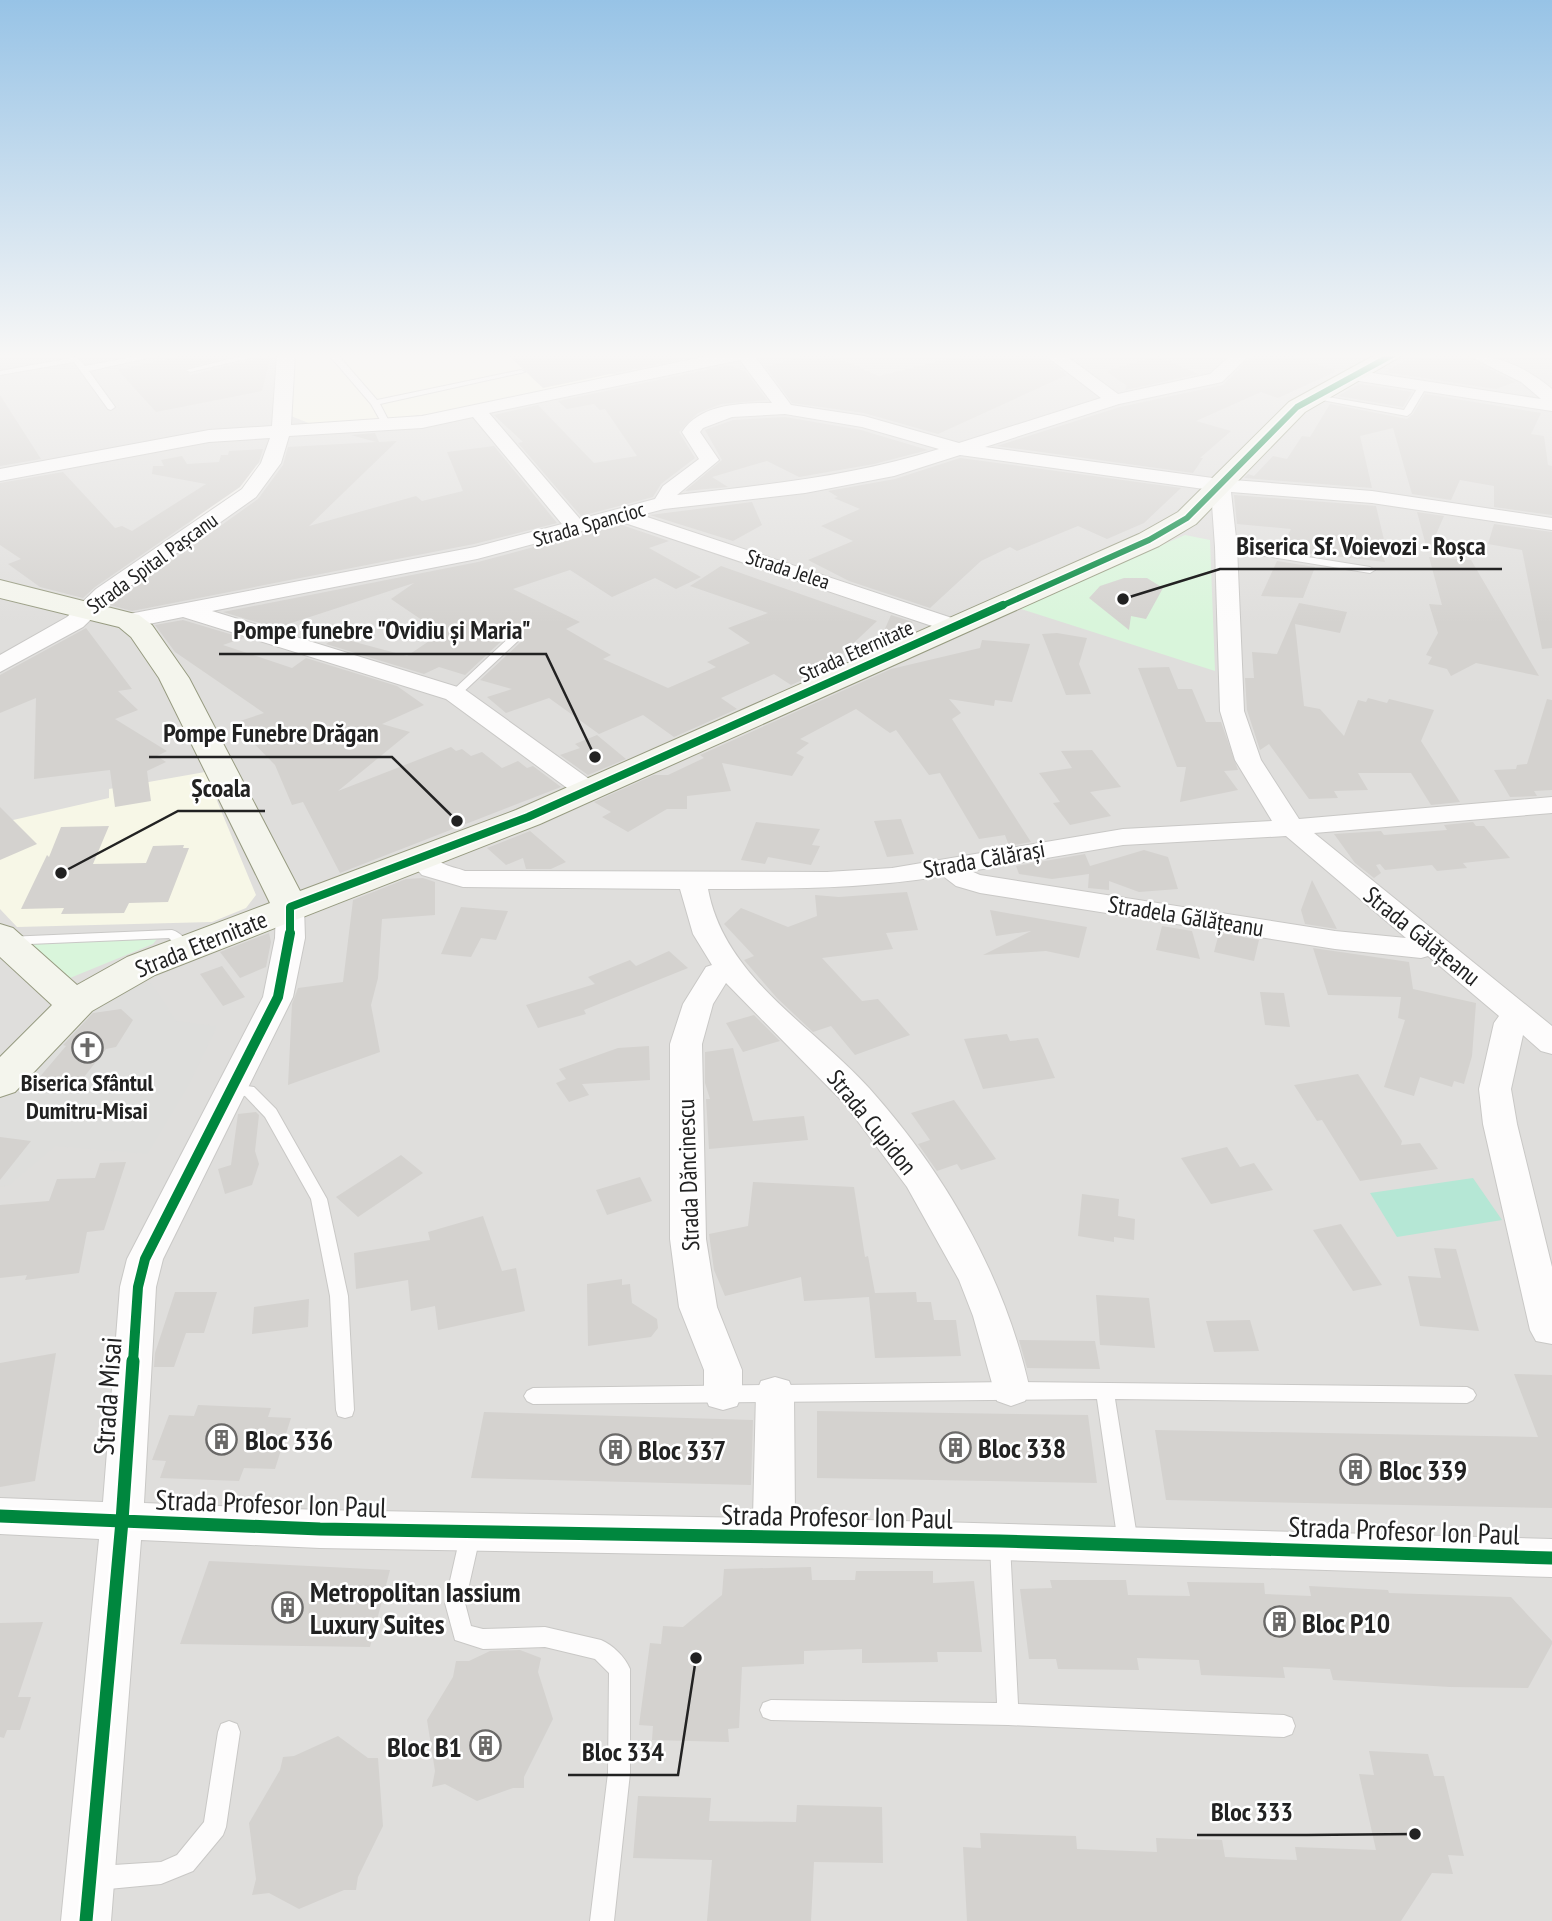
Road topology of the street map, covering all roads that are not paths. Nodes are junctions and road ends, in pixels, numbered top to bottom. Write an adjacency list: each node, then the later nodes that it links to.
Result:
1 (156, 445): 9 (street)
2 (277, 445): 18 (street, Strada Spital Pașcanu)
3 (506, 445): 14 (street)
4 (699, 445): 11 (street)
5 (943, 445): 8 (street)
6 (978, 445): 8 (street, Strada Spancioc)
7 (1258, 445): 10 (street, Strada Eternitate)
8 (962, 450): 10 (street); 11 (street, Strada Spancioc)
9 (0, 475)
10 (1220, 485): 13 (street); 15 (street, Strada Gălățeanu); 21 (street, Strada Eternitate)
11 (663, 503): 12 (street, Strada Spancioc)
12 (621, 515): 14 (street, Strada Spancioc); 21 (street, Strada Jelea)
13 (1552, 524)
14 (577, 528): 19 (street, Strada Spancioc)
15 (1226, 547): 16 (lane); 27 (street, Strada Gălățeanu)
16 (1370, 570)
17 (0, 589): 18 (street)
18 (77, 607): 20 (street); 23 (street, Strada Spital Pașcanu)
19 (183, 609): 20 (street, Strada Spancioc); 24 (street)
20 (129, 621): 31 (street)
21 (953, 626): 25 (street, Strada Eternitate)
22 (516, 637): 24 (lane)
23 (0, 665)
24 (455, 694): 25 (street)
25 (587, 790): 28 (street, Strada Eternitate)
26 (1552, 804): 27 (street, Strada Călărași)
27 (1293, 827): 29 (street, Strada Călărași); 33 (street, Strada Gălățeanu)
28 (421, 859): 30 (street, Strada Călărași); 31 (street, Strada Eternitate)
29 (948, 864): 30 (street, Strada Călărași); 33 (street, Stradela Gălățeanu)
30 (694, 879): 35 (street, Strada Cupidon)
31 (290, 907): 34 (street, Strada Eternitate); 40 (street, Strada Misai)
32 (1, 940): 34 (lane); 36 (street)
33 (1433, 944): 37 (street, Strada Gălățeanu)
34 (186, 948): 36 (street, Strada Eternitate)
35 (732, 969): 42 (street, Strada Cupidon); 45 (street, Strada Dăncinescu)
36 (78, 1002): 39 (street, Strada Eternitate)
37 (1523, 1020): 38 (street, Strada Gălățeanu); 41 (street)
38 (1552, 1043)
39 (0, 1082)
40 (233, 1089): 48 (lane); 50 (street, Strada Misai)
41 (1549, 1330)
42 (1011, 1391): 43 (lane); 44 (lane)
43 (1105, 1392): 46 (lane); 54 (lane)
44 (775, 1393): 45 (lane); 52 (street)
45 (723, 1394): 47 (lane)
46 (1466, 1395)
47 (533, 1396)
48 (345, 1410)
49 (0, 1516): 50 (street, Strada Profesor Ion Paul)
50 (121, 1521): 51 (street, Strada Profesor Ion Paul); 60 (street, Strada Misai)
51 (471, 1531): 52 (street, Strada Profesor Ion Paul); 61 (lane)
52 (774, 1538): 53 (street, Strada Profesor Ion Paul)
53 (1000, 1541): 54 (street, Strada Profesor Ion Paul); 57 (lane)
54 (1128, 1544): 55 (street, Strada Profesor Ion Paul)
55 (1552, 1558)
56 (771, 1710): 57 (lane)
57 (1008, 1714): 58 (lane)
58 (1284, 1726)
59 (229, 1732): 60 (lane)
60 (88, 1900)
61 (602, 1921)

